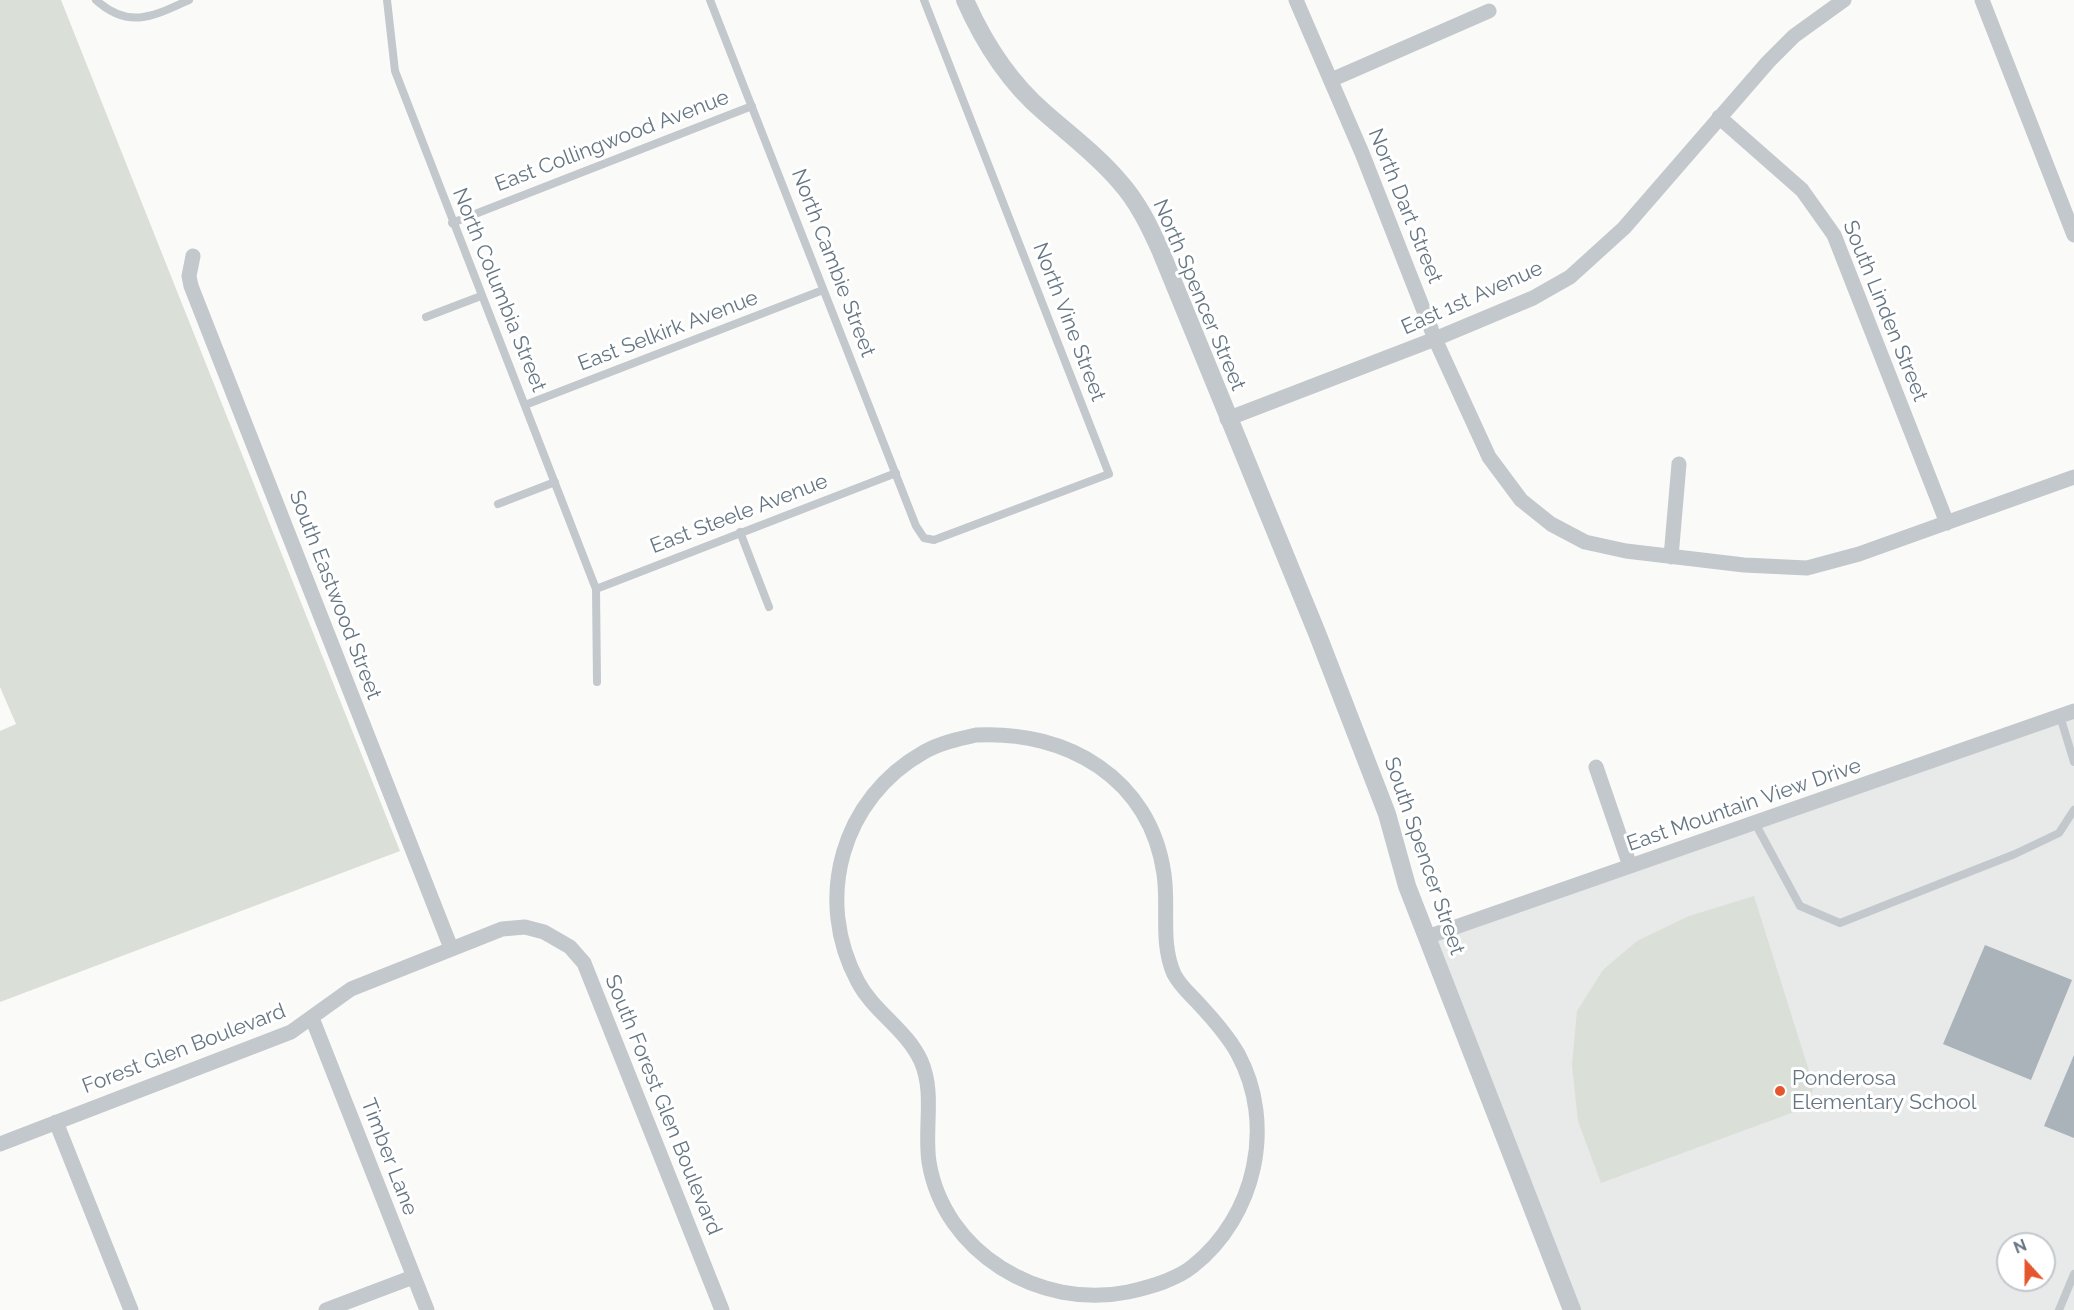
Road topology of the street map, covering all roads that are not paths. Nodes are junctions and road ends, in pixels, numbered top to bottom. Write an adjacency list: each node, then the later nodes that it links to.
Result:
1 (96, 0): 2 (lane)
2 (189, 0)
3 (387, 0): 14 (lane, North Columbia Street)
4 (710, 0): 12 (lane, North Cambie Street)
5 (924, 0): 30 (lane, North Vine Street)
6 (965, 0): 22 (street, North Spencer Street)
7 (1296, 0): 11 (street, North Dart Street)
8 (1844, 0): 13 (street, East 1st Avenue)
9 (1982, 0): 15 (street)
10 (1489, 11): 11 (street)
11 (1331, 80): 20 (street, North Dart Street)
12 (752, 106): 14 (lane, East Collingwood Avenue); 17 (lane, North Cambie Street)
13 (1719, 117): 20 (street, East 1st Avenue); 28 (street, South Linden Street)
14 (452, 223): 18 (lane, North Columbia Street)
15 (2074, 235)
16 (193, 256): 43 (street, South Eastwood Street)
17 (823, 290): 21 (lane, East Selkirk Avenue); 24 (lane, North Cambie Street)
18 (481, 296): 19 (lane); 21 (lane, North Columbia Street)
19 (426, 317)
20 (1435, 339): 22 (street, East 1st Avenue); 31 (street, North Dart Street)
21 (525, 405): 26 (lane, North Columbia Street)
22 (1227, 419): 42 (street, South Spencer Street)
23 (1679, 464): 31 (street)
24 (896, 473): 29 (lane, East Steele Avenue); 30 (lane, North Cambie Street)
25 (2074, 477): 28 (street, North Dart Street)
26 (555, 482): 27 (lane); 32 (lane, North Columbia Street)
27 (498, 504)
28 (1947, 523): 31 (street, North Dart Street)
29 (740, 532): 32 (lane, East Steele Avenue); 33 (lane)
30 (924, 538)
31 (1671, 557)
32 (596, 589): 34 (lane)
33 (768, 607)
34 (597, 682)
35 (2067, 714): 36 (lane); 39 (street, East Mountain View Drive)
36 (2074, 762)
37 (1596, 767): 40 (street)
38 (2074, 810): 39 (lane)
39 (1755, 823): 40 (street, East Mountain View Drive)
40 (1630, 867): 42 (street, East Mountain View Drive)
41 (544, 932): 43 (street, Forest Glen Boulevard); 53 (street, South Forest Glen Boulevard)
42 (1427, 938): 54 (street, South Spencer Street)
43 (451, 948): 44 (street, Forest Glen Boulevard)
44 (312, 1018): 45 (street, Forest Glen Boulevard); 48 (street, Timber Lane)
45 (56, 1122): 46 (street, Forest Glen Boulevard); 50 (street)
46 (0, 1144)
47 (2074, 1274): 55 (lane)
48 (413, 1276): 51 (street); 52 (street, Timber Lane)
49 (1065, 1303): 49 (street)
50 (130, 1310)
51 (326, 1310)
52 (427, 1310)
53 (722, 1310)
54 (1572, 1310)
55 (2059, 1310)

